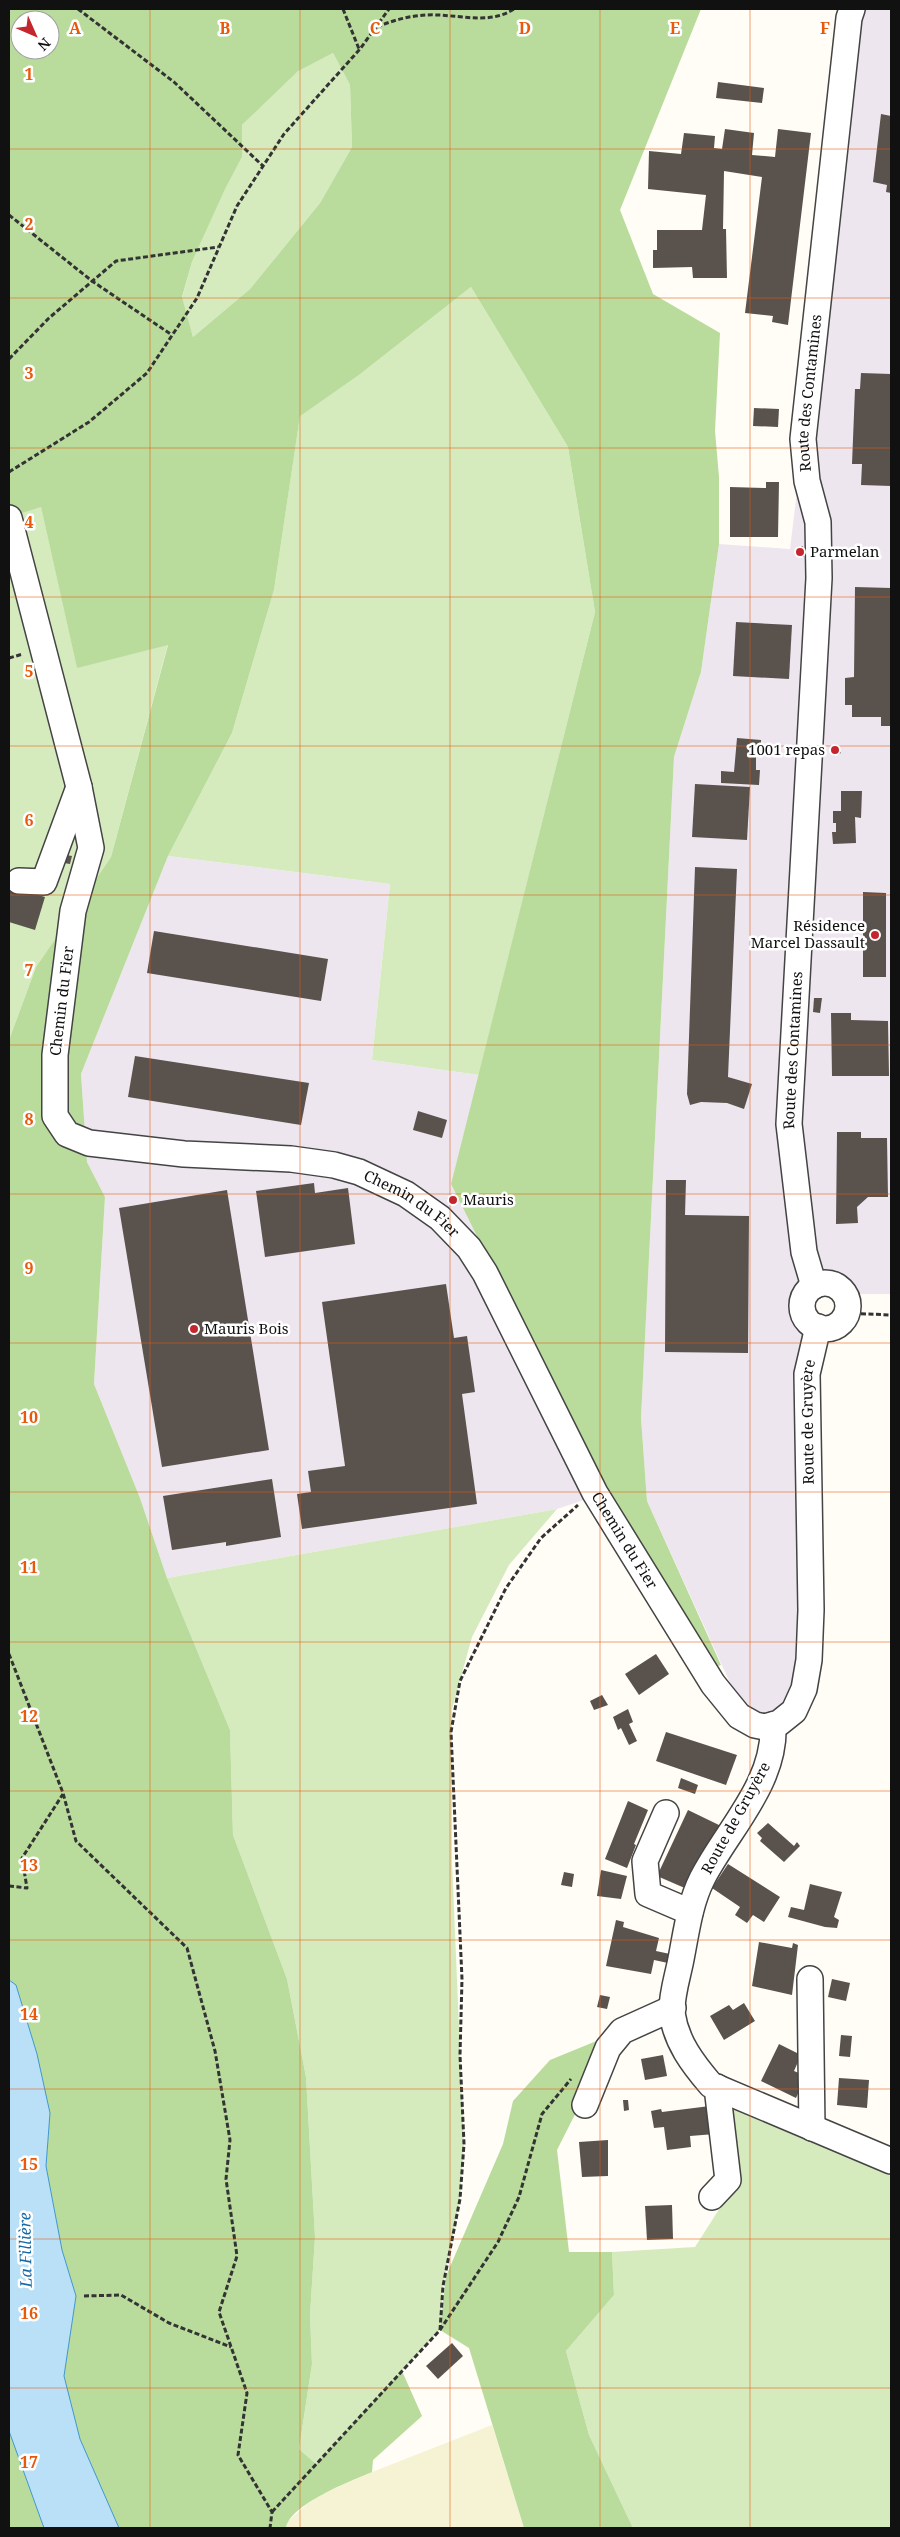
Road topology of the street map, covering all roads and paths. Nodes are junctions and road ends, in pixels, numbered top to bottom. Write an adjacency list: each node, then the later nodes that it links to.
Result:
1 (78, 9): 8 (path)
2 (343, 9): 7 (path)
3 (389, 9): 6 (path)
4 (514, 9): 6 (path)
5 (852, 9): 20 (street, Route des Contamines)
6 (376, 27): 7 (path)
7 (360, 49): 8 (path)
8 (262, 166): 10 (path)
9 (9, 215): 11 (path)
10 (219, 247): 11 (path); 12 (path)
11 (92, 281): 12 (path); 13 (path)
12 (172, 334): 14 (path)
13 (9, 359)
14 (9, 472)
15 (9, 518): 18 (street)
16 (18, 656): 17 (path)
17 (9, 658)
18 (79, 787): 19 (street); 24 (street, Chemin du Fier)
19 (19, 881)
20 (814, 1286): 21 (street); 23 (street)
21 (846, 1313): 22 (path); 23 (street)
22 (891, 1315)
23 (818, 1328): 27 (street, Route de Gruyère)
24 (595, 1493): 27 (street, Chemin du Fier); 41 (path)
25 (9, 1654): 26 (path)
26 (10, 1662): 28 (path)
27 (773, 1725): 31 (street, Route de Gruyère)
28 (63, 1794): 30 (path); 42 (path)
29 (666, 1813): 31 (street)
30 (9, 1886)
31 (690, 1912): 33 (street, Route de Gruyère)
32 (810, 1979): 37 (street)
33 (673, 2008): 35 (street, Route de Gruyère); 36 (street)
34 (574, 2076): 41 (path)
35 (717, 2087): 37 (street, Route de Gruyère); 39 (street)
36 (585, 2105)
37 (812, 2128): 38 (street, Route de Gruyère)
38 (891, 2161)
39 (712, 2197)
40 (84, 2296): 42 (path)
41 (440, 2330): 43 (path)
42 (231, 2347): 43 (path)
43 (272, 2512): 44 (path)
44 (270, 2528)

